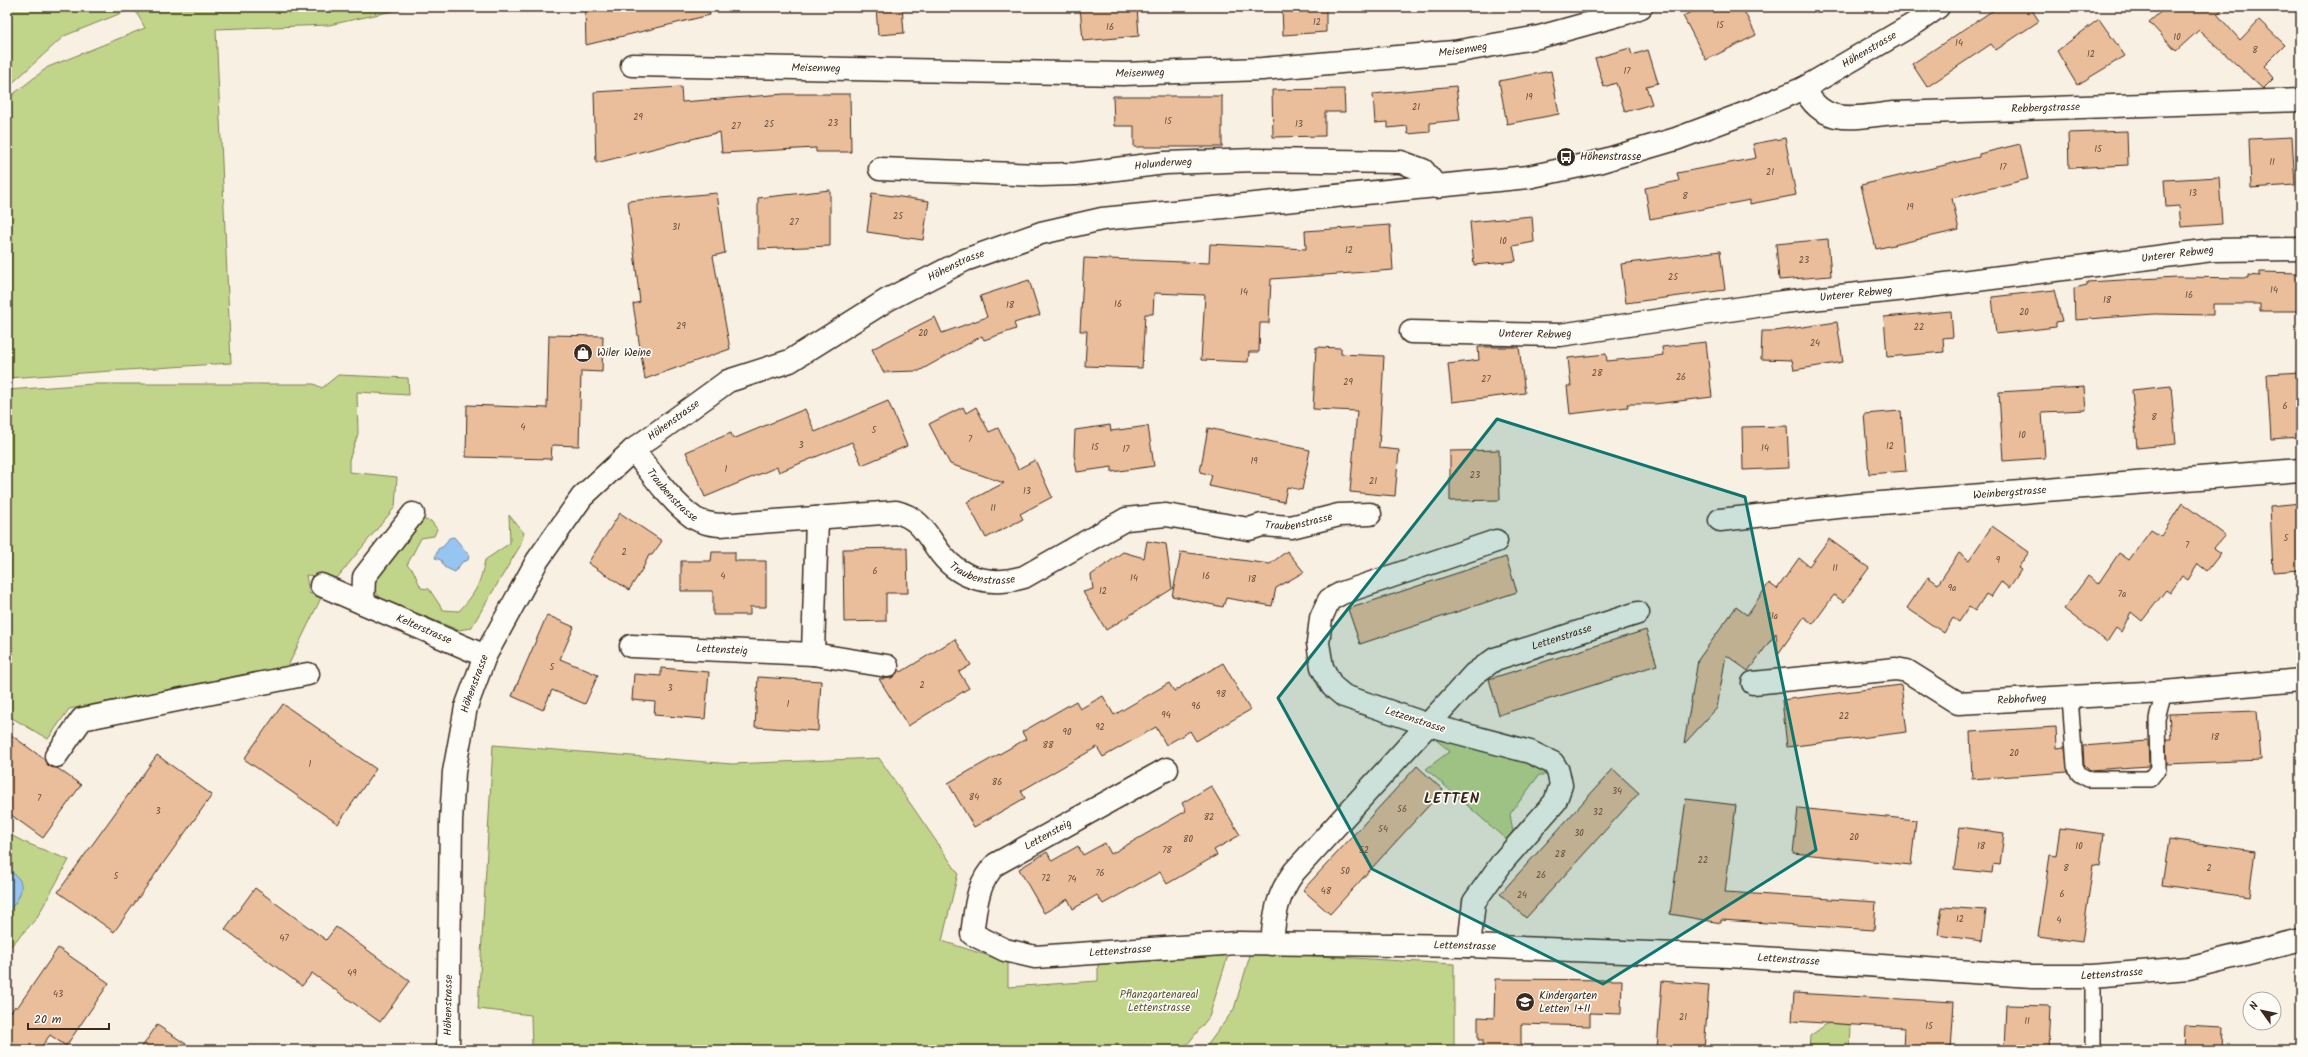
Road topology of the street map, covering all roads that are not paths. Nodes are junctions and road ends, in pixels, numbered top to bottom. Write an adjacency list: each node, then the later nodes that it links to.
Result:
1 (1641, 7): 3 (street, Meisenweg)
2 (1938, 7): 4 (street, Höhenstrasse)
3 (632, 65)
4 (1804, 88): 5 (street, Rebbergstrasse); 7 (street, Höhenstrasse)
5 (2301, 100)
6 (880, 169): 7 (street, Holunderweg)
7 (1437, 187): 10 (street, Höhenstrasse)
8 (2301, 249): 9 (street, Unterer Rebweg)
9 (1411, 332)
10 (633, 450): 14 (street, Traubenstrasse); 22 (street, Höhenstrasse)
11 (2301, 470): 15 (street, Weinbergstrasse)
12 (413, 514): 18 (street)
13 (1370, 514): 14 (street, Traubenstrasse)
14 (816, 518): 21 (street)
15 (1720, 520)
16 (1496, 541): 29 (street, Letzenstrasse)
17 (321, 585): 18 (street, Kelterstrasse)
18 (363, 603): 22 (street, Kelterstrasse)
19 (1638, 613): 29 (street, Lettenstrasse)
20 (631, 646): 21 (street, Lettensteig)
21 (813, 654): 23 (street, Lettensteig)
22 (485, 656): 37 (street, Höhenstrasse)
23 (887, 666)
24 (308, 674): 30 (street)
25 (2301, 680): 27 (street, Rebhofweg)
26 (1752, 683): 28 (street, Rebhofweg)
27 (2164, 692): 28 (street, Rebhofweg); 28 (lane)
28 (2070, 697)
29 (1428, 725): 34 (street, Lettenstrasse); 35 (street, Letzenstrasse)
30 (56, 756)
31 (1167, 769): 32 (street, Lettensteig)
32 (972, 934): 34 (street, Lettenstrasse)
33 (2301, 940): 36 (street, Lettenstrasse)
34 (1272, 944): 35 (street, Lettenstrasse)
35 (1469, 946): 36 (street, Lettenstrasse)
36 (2092, 976): 38 (lane)
37 (448, 1050)
38 (2092, 1050)

